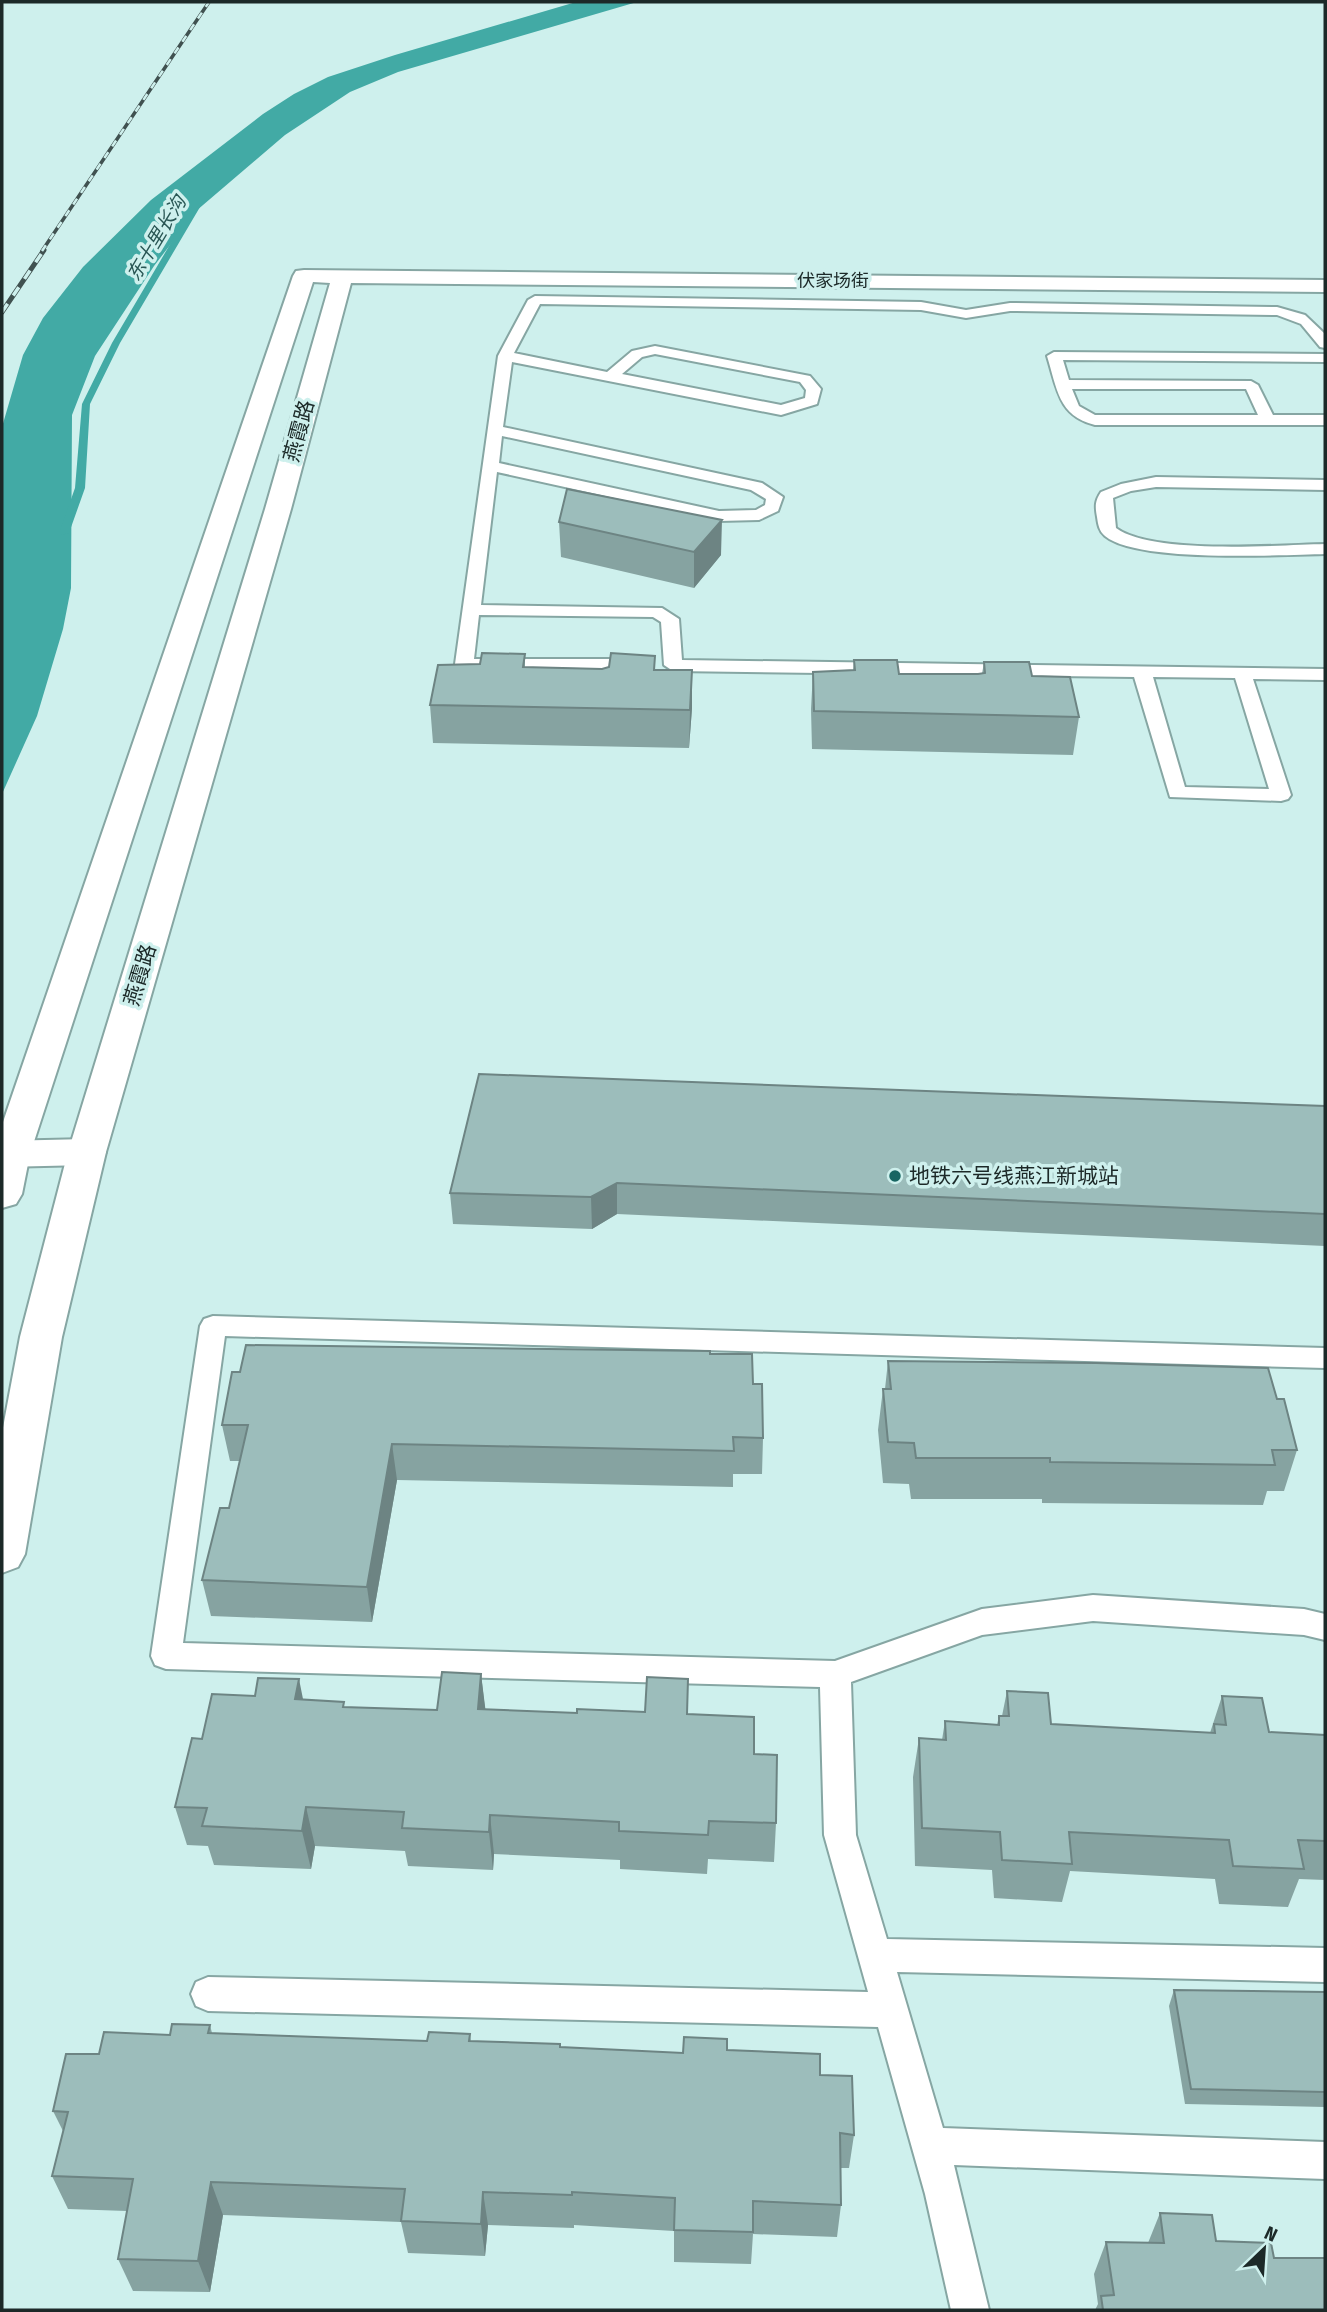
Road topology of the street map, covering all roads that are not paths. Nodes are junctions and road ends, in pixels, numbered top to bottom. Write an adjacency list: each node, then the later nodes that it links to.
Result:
1 (342, 277): 2 (street, 伏家场街); 25 (street, 燕霞路); 26 (street, 燕霞路)
2 (941, 282): 3 (street, 伏家场街); 5 (lane)
3 (973, 282): 4 (street, 伏家场街); 6 (lane)
4 (1325, 286)
5 (948, 311): 6 (lane); 8 (lane)
6 (982, 311): 7 (lane)
7 (1325, 344)
8 (505, 356): 11 (lane); 16 (lane)
9 (1237, 358): 10 (lane); 12 (lane); 13 (lane)
10 (1325, 358)
11 (610, 377): 11 (lane)
12 (1063, 384): 13 (lane); 14 (lane)
13 (1251, 385): 14 (lane)
14 (1268, 420): 15 (lane)
15 (1325, 420)
16 (495, 430): 17 (lane); 17 (lane)
17 (490, 466): 20 (lane)
18 (1325, 485): 19 (lane)
19 (1325, 549)
20 (471, 610): 21 (lane); 21 (lane)
21 (673, 665): 22 (lane)
22 (1142, 671): 23 (lane); 23 (lane)
23 (1242, 672): 24 (lane)
24 (1325, 674)
25 (87, 1152): 26 (street); 29 (street, 燕霞路)
26 (7, 1154): 27 (street, 燕霞路)
27 (2, 1194)
28 (1325, 1358): 31 (lane)
29 (2, 1554)
30 (1325, 1627): 31 (lane)
31 (835, 1674): 32 (lane)
32 (875, 1955): 33 (lane); 35 (lane)
33 (1325, 1965)
34 (208, 1994): 35 (lane)
35 (891, 2010): 36 (lane)
36 (930, 2146): 37 (lane); 38 (lane)
37 (1325, 2161)
38 (970, 2310)

